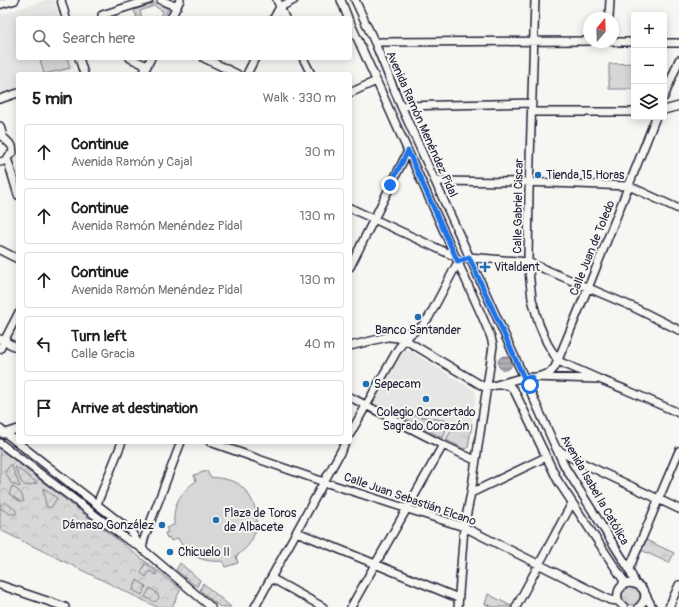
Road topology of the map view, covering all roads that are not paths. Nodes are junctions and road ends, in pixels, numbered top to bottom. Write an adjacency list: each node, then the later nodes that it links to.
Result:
1 (14, 0): 12 (main road)
2 (60, 0): 15 (street)
3 (149, 0): 16 (street)
4 (161, 0): 13 (street)
5 (180, 0): 13 (street)
6 (294, 0): 11 (street)
7 (341, 0): 20 (street)
8 (355, 0): 26 (street, Avenida Ramón Menéndez Pidal)
9 (535, 0): 22 (street, Calle Gabriel Ciscar)
10 (610, 0): 14 (street)
11 (278, 3): 18 (street); 19 (street)
12 (0, 4)
13 (177, 7): 17 (street)
14 (609, 12)
15 (65, 16)
16 (102, 16)
17 (172, 16)
18 (275, 16)
19 (284, 16)
20 (347, 16)
21 (352, 27): 42 (street, Avenida Ramón Menéndez Pidal)
22 (534, 41): 23 (street); 26 (street); 47 (street, Calle Gabriel Ciscar)
23 (583, 41)
24 (619, 42): 25 (street)
25 (631, 42)
26 (375, 43): 48 (street, Avenida Ramón Menéndez Pidal)
27 (667, 43): 28 (street)
28 (679, 43)
29 (80, 60): 37 (street)
30 (134, 60): 36 (street)
31 (150, 60): 36 (street)
32 (208, 60): 39 (street)
33 (254, 60): 40 (street)
34 (304, 60): 41 (street)
35 (679, 60): 43 (street)
36 (147, 66): 38 (street)
37 (83, 72)
38 (144, 72)
39 (233, 72)
40 (248, 72)
41 (310, 72)
42 (376, 81): 44 (street); 55 (street, Avenida Ramón Menéndez Pidal)
43 (667, 90)
44 (352, 93)
45 (16, 94): 46 (street)
46 (0, 99)
47 (532, 103): 48 (street); 51 (street, Calle Gabriel Ciscar)
48 (401, 106): 59 (street, Avenida Ramón Menéndez Pidal)
49 (679, 106): 50 (street)
50 (667, 109)
51 (532, 112): 52 (street); 60 (street, Calle Gabriel Ciscar)
52 (631, 112)
53 (655, 120): 61 (street, Calle Juan de Toledo)
54 (0, 126): 56 (street)
55 (408, 151): 65 (street); 69 (street, Avenida Ramón Menéndez Pidal)
56 (15, 152): 57 (street)
57 (7, 158): 58 (street); 62 (street)
58 (0, 162)
59 (435, 181): 60 (street); 67 (street, Avenida Ramón Menéndez Pidal)
60 (529, 182): 61 (street); 70 (street, Calle Gabriel Ciscar)
61 (629, 186): 64 (street); 72 (street, Calle Juan de Toledo)
62 (16, 188)
63 (352, 209): 65 (street)
64 (679, 209)
65 (374, 219): 69 (street); 71 (street)
66 (0, 250): 68 (street)
67 (469, 257): 69 (street); 70 (street); 84 (street, Avenida Ramón Menéndez Pidal)
68 (16, 258)
69 (458, 260): 74 (street); 80 (street, Avenida Ramón Menéndez Pidal)
70 (528, 262): 72 (street); 83 (street, Calle Gabriel Ciscar)
71 (352, 263)
72 (588, 288): 75 (street); 83 (street, Calle Juan de Toledo)
73 (16, 317): 77 (street)
74 (419, 328): 76 (street); 78 (street)
75 (679, 330)
76 (389, 337): 78 (street); 79 (street)
77 (2, 340): 81 (street); 82 (street)
78 (404, 340): 89 (street); 92 (street)
79 (352, 346)
80 (492, 346): 88 (street, Avenida Isabel la Católica); 89 (street, Avenida Ramón Menéndez Pidal)
81 (16, 347)
82 (0, 349)
83 (558, 361): 85 (street, Calle Juan de Toledo); 87 (street)
84 (518, 364): 86 (street, Avenida Isabel la Católica)
85 (535, 377): 86 (street); 87 (street); 90 (street)
86 (524, 378): 88 (street); 90 (street, Avenida Isabel la Católica)
87 (599, 379): 93 (street)
88 (502, 383): 89 (street); 107 (street, Avenida Isabel la Católica)
89 (486, 388): 108 (street, Avenida Ramón Menéndez Pidal)
90 (530, 390): 105 (street, Avenida Isabel la Católica)
91 (352, 398): 92 (street)
92 (366, 405): 95 (street); 104 (street)
93 (679, 413)
94 (16, 429): 96 (street)
95 (352, 430)
96 (2, 432): 98 (street)
97 (0, 443): 118 (street)
98 (16, 443)
99 (18, 444): 113 (street)
100 (121, 444): 113 (street)
101 (180, 444): 118 (street)
102 (216, 444): 109 (street, Calle Juan Sebastián Elcano)
103 (345, 444): 109 (street)
104 (443, 445): 108 (street); 114 (street)
105 (556, 448): 111 (street); 121 (street, Avenida Isabel la Católica)
106 (679, 451): 111 (street)
107 (546, 457): 110 (street); 112 (street, Avenida Isabel la Católica)
108 (475, 460): 110 (street, Avenida Ramón Menéndez Pidal)
109 (324, 482): 114 (street, Calle Juan Sebastián Elcano); 117 (street)
110 (471, 493): 116 (street, Avenida Ramón Menéndez Pidal)
111 (658, 499): 115 (street); 121 (street)
112 (572, 503): 120 (street); 124 (street, Avenida Isabel la Católica)
113 (97, 504): 118 (street)
114 (406, 508): 116 (street, Calle Juan Sebastián Elcano); 119 (street)
115 (679, 509)
116 (464, 527): 120 (street, Calle Juan Sebastián Elcano); 128 (street, Avenida Ramón Menéndez Pidal)
117 (297, 532): 119 (street); 122 (street)
118 (141, 548): 131 (street)
119 (376, 565): 128 (street); 134 (street)
120 (538, 565): 129 (street, Calle Juan Sebastián Elcano); 136 (street)
121 (629, 569): 123 (street, Avenida Isabel la Católica)
122 (271, 578): 132 (street); 133 (street)
123 (635, 583): 124 (street); 127 (street)
124 (623, 584): 129 (street)
125 (0, 585): 130 (street)
126 (679, 586): 140 (street)
127 (642, 589): 138 (street); 139 (street)
128 (458, 598): 135 (street, Avenida Ramón Menéndez Pidal)
129 (615, 603): 137 (street)
130 (65, 607)
131 (211, 607)
132 (255, 607)
133 (323, 607)
134 (351, 607)
135 (458, 607)
136 (516, 607)
137 (624, 607)
138 (639, 607)
139 (652, 607)
140 (669, 607)

